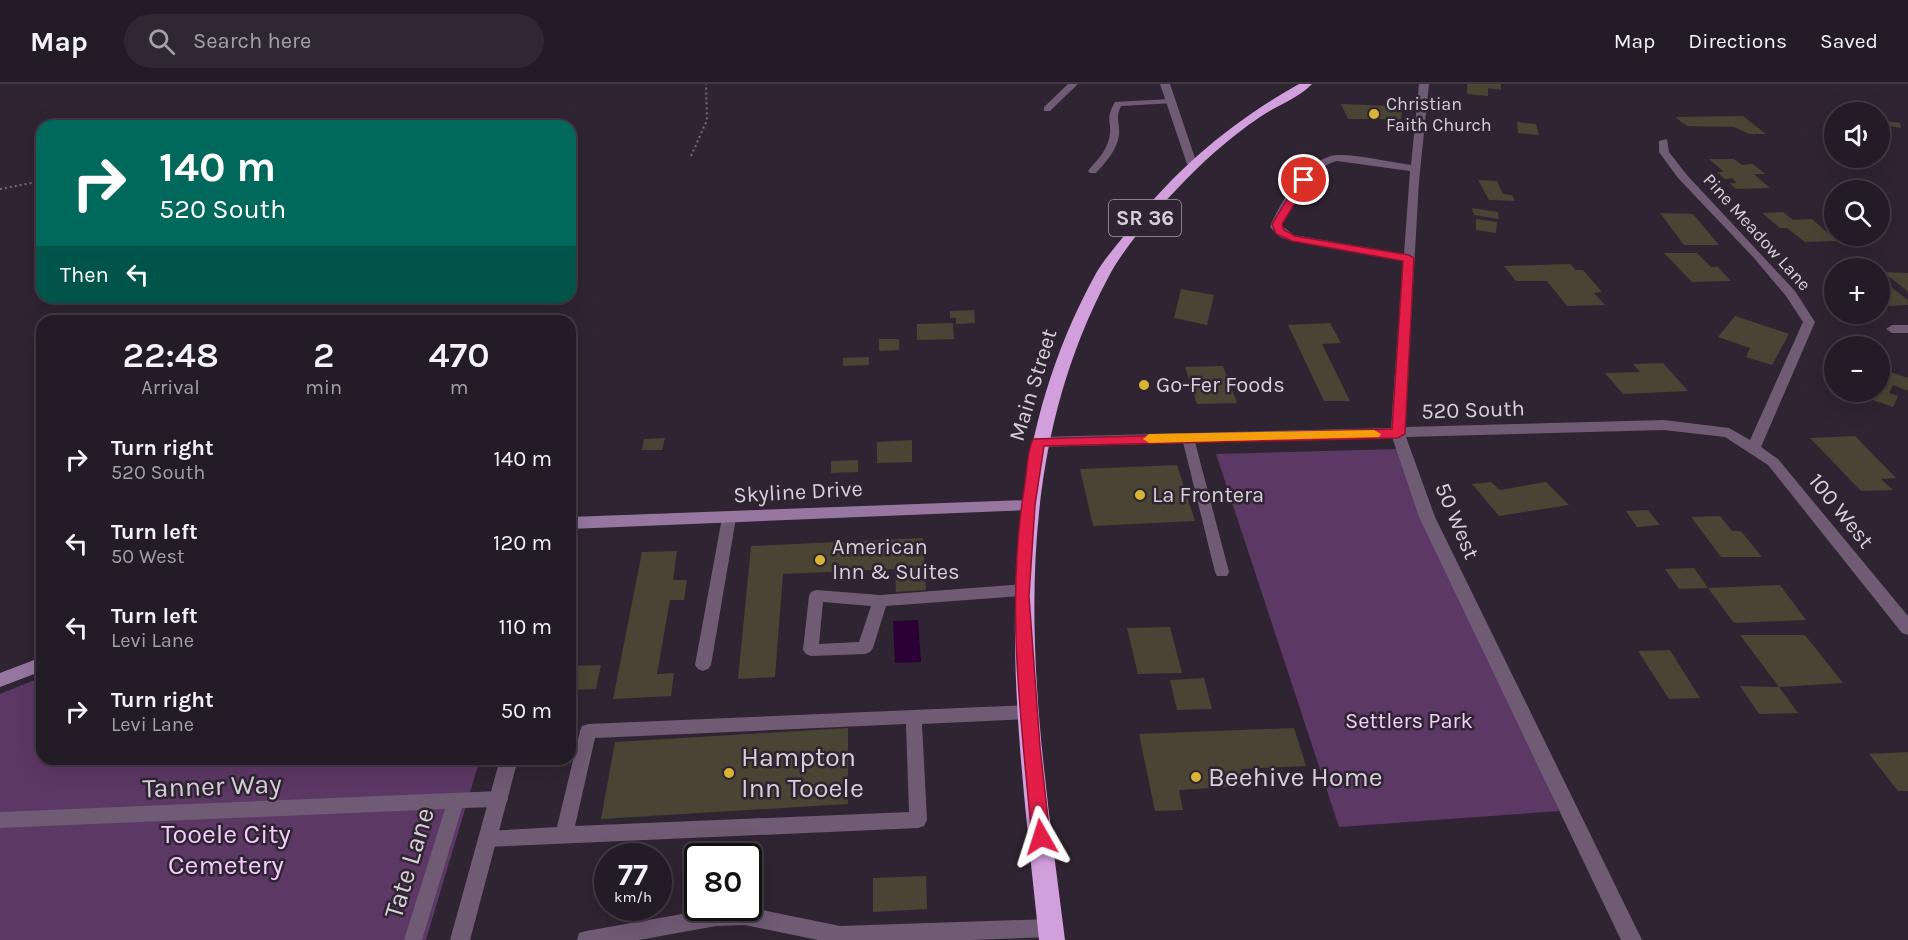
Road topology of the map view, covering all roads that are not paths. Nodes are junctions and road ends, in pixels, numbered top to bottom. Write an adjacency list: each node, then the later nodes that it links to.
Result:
1 (1073, 84): 6 (street)
2 (1165, 84): 5 (street)
3 (1307, 84): 8 (highway, Main Street / SR 36)
4 (1424, 84): 9 (street, 50 West)
5 (1171, 101): 8 (street); 10 (lane)
6 (1047, 109)
7 (1664, 141): 18 (street, Pine Meadow Lane)
8 (1192, 164): 17 (highway, Main Street / SR 36)
9 (1415, 169): 11 (street, 50 West); 11 (street)
10 (1093, 171)
11 (1409, 258): 14 (street, 50 West)
12 (1892, 329): 13 (street)
13 (1908, 329)
14 (1398, 434): 15 (street, 520 South); 16 (street, 520 South); 41 (street, 50 West)
15 (1729, 434): 18 (street, 100 West)
16 (1188, 438): 17 (street, 520 South); 22 (lane)
17 (1038, 442): 19 (highway, Main Street / SR 36)
18 (1753, 449): 25 (street, 100 West)
19 (1028, 505): 20 (street, Skyline Drive); 23 (highway, Main Street / SR 36)
20 (729, 518): 21 (street, Skyline Drive); 26 (lane)
21 (576, 523)
22 (1222, 572)
23 (1023, 590): 24 (lane); 29 (highway, Main Street / SR 36)
24 (880, 601): 24 (lane)
25 (1908, 628)
26 (703, 665)
27 (36, 666): 28 (street)
28 (0, 680)
29 (1030, 712): 30 (lane); 37 (highway, Main Street / SR 36)
30 (914, 717): 35 (lane); 35 (lane)
31 (508, 765): 32 (street)
32 (499, 799): 33 (lane, Tanner Way); 36 (street)
33 (456, 801): 34 (lane, Tanner Way); 38 (lane, Tate Lane)
34 (0, 820)
35 (564, 835): 36 (lane)
36 (488, 839): 39 (street)
37 (1051, 934): 40 (lane)
38 (413, 940)
39 (460, 940)
40 (586, 940)
41 (1632, 940)

